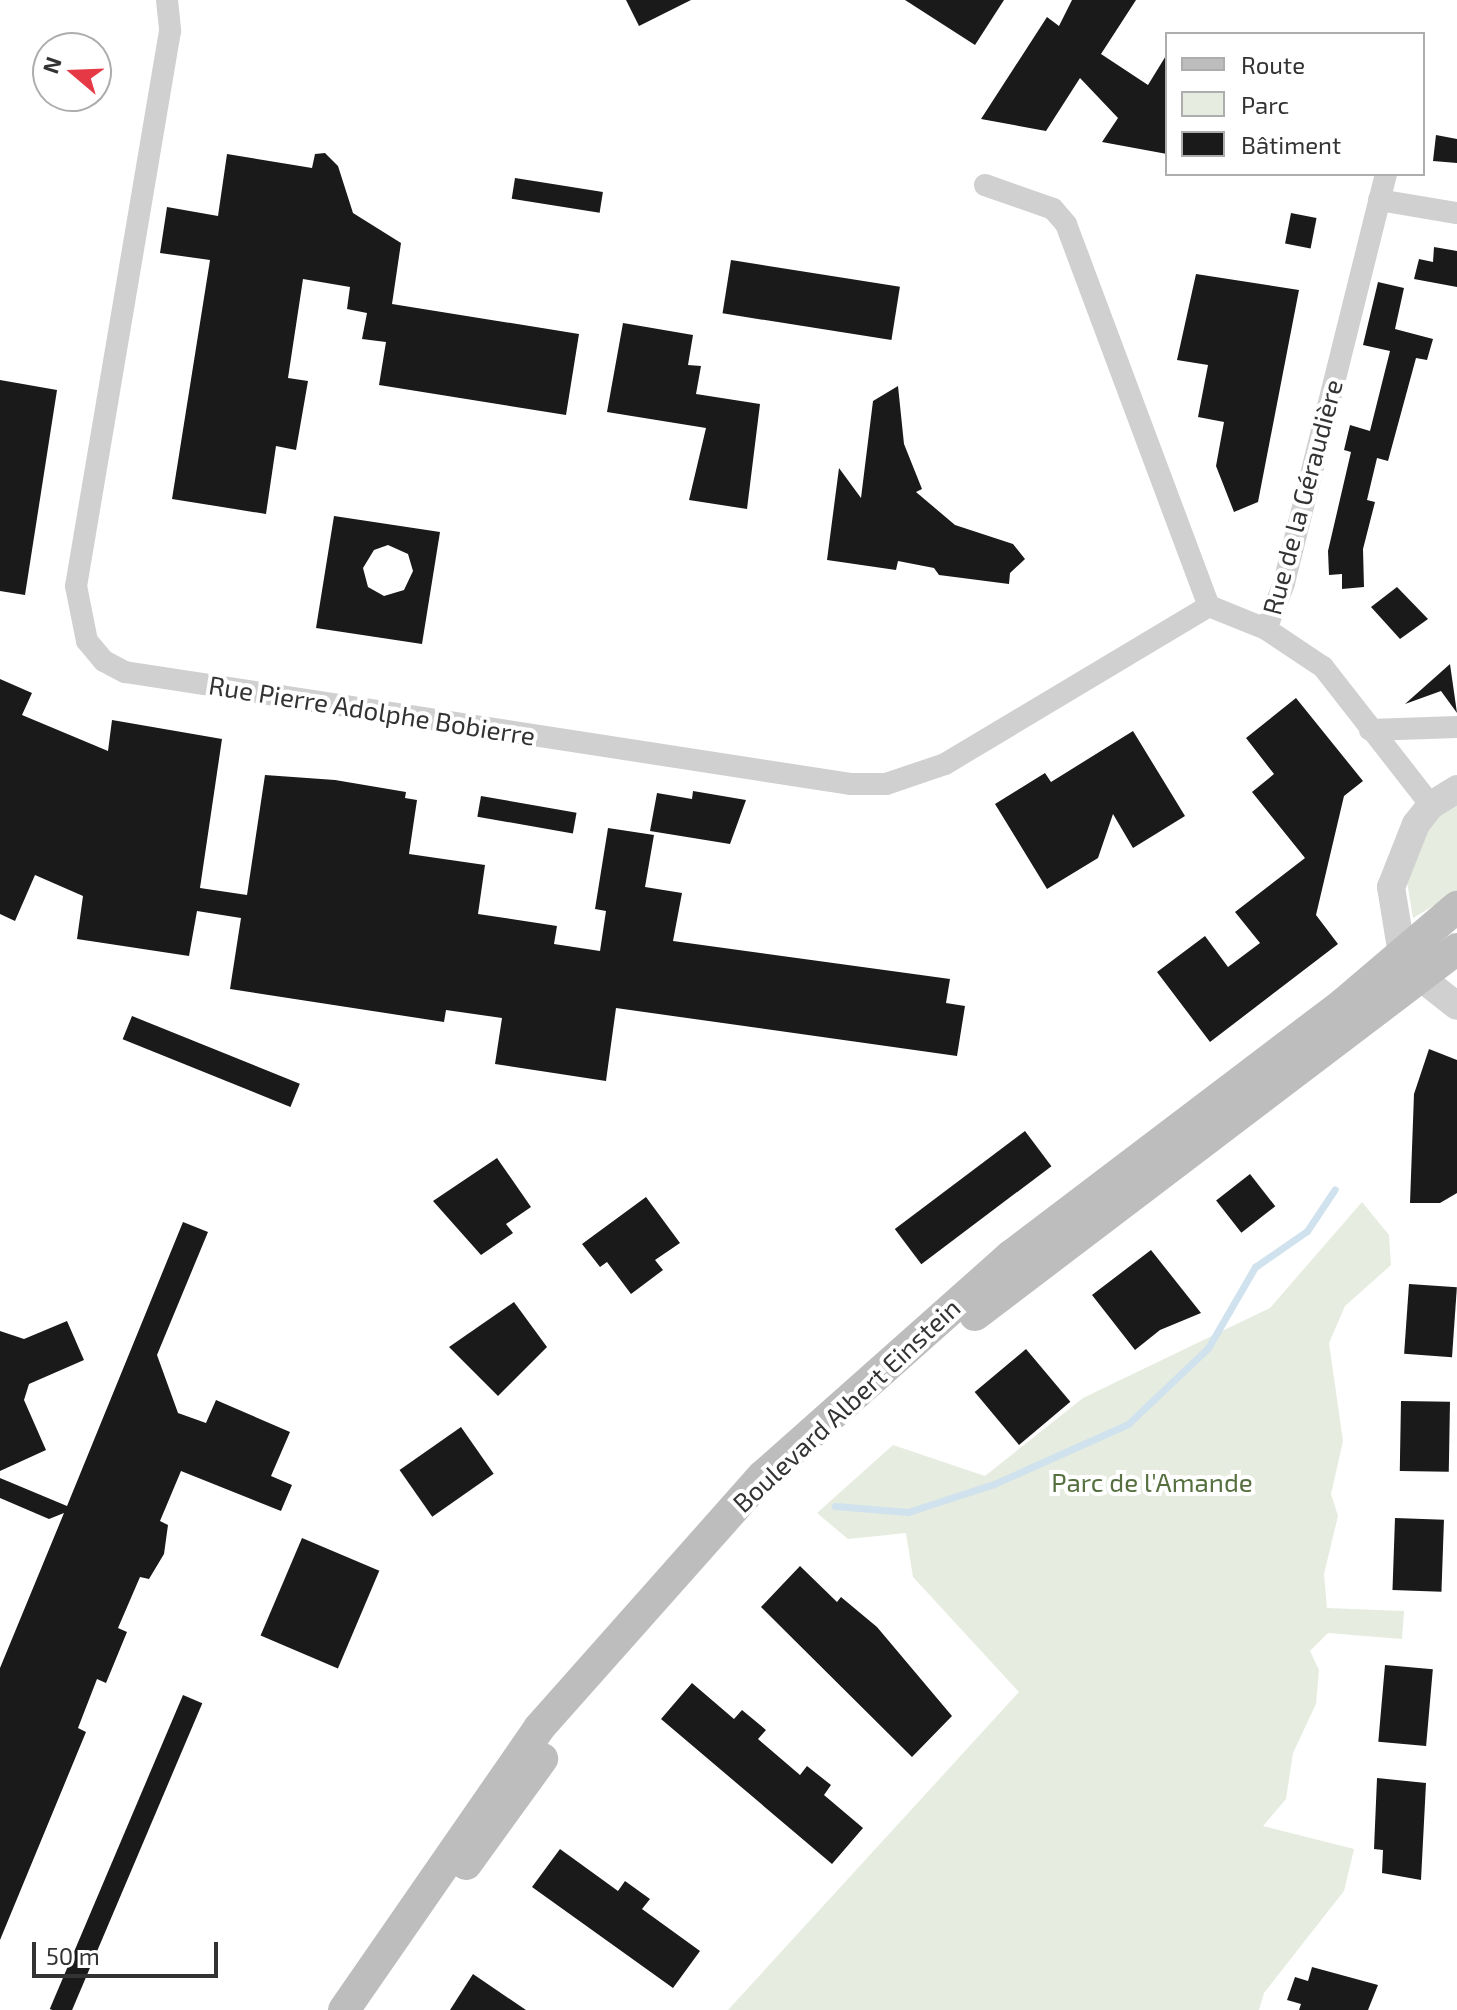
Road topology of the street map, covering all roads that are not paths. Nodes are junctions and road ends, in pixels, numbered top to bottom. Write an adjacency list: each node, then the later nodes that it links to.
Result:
1 (167, 0): 6 (street, Rue Pierre Adolphe Bobierre)
2 (1385, 176): 4 (street, Rue de la Géraudière)
3 (985, 185): 6 (street)
4 (1379, 200): 5 (street); 7 (street, Rue de la Géraudière)
5 (1457, 213)
6 (1209, 606): 7 (street)
7 (1266, 629): 9 (street, Rue de la Géraudière)
8 (1457, 727): 9 (street)
9 (1370, 730): 11 (street, Rue de la Géraudière)
10 (1457, 789): 11 (street)
11 (1431, 805): 13 (street)
12 (1457, 907): 13 (main road, Boulevard Albert Einstein)
13 (1401, 948): 15 (street); 17 (main road, Boulevard Albert Einstein)
14 (1457, 949): 15 (main road, Boulevard Albert Einstein)
15 (1419, 976): 16 (street); 18 (main road, Boulevard Albert Einstein)
16 (1457, 1006)
17 (344, 2010)
18 (368, 2010)

